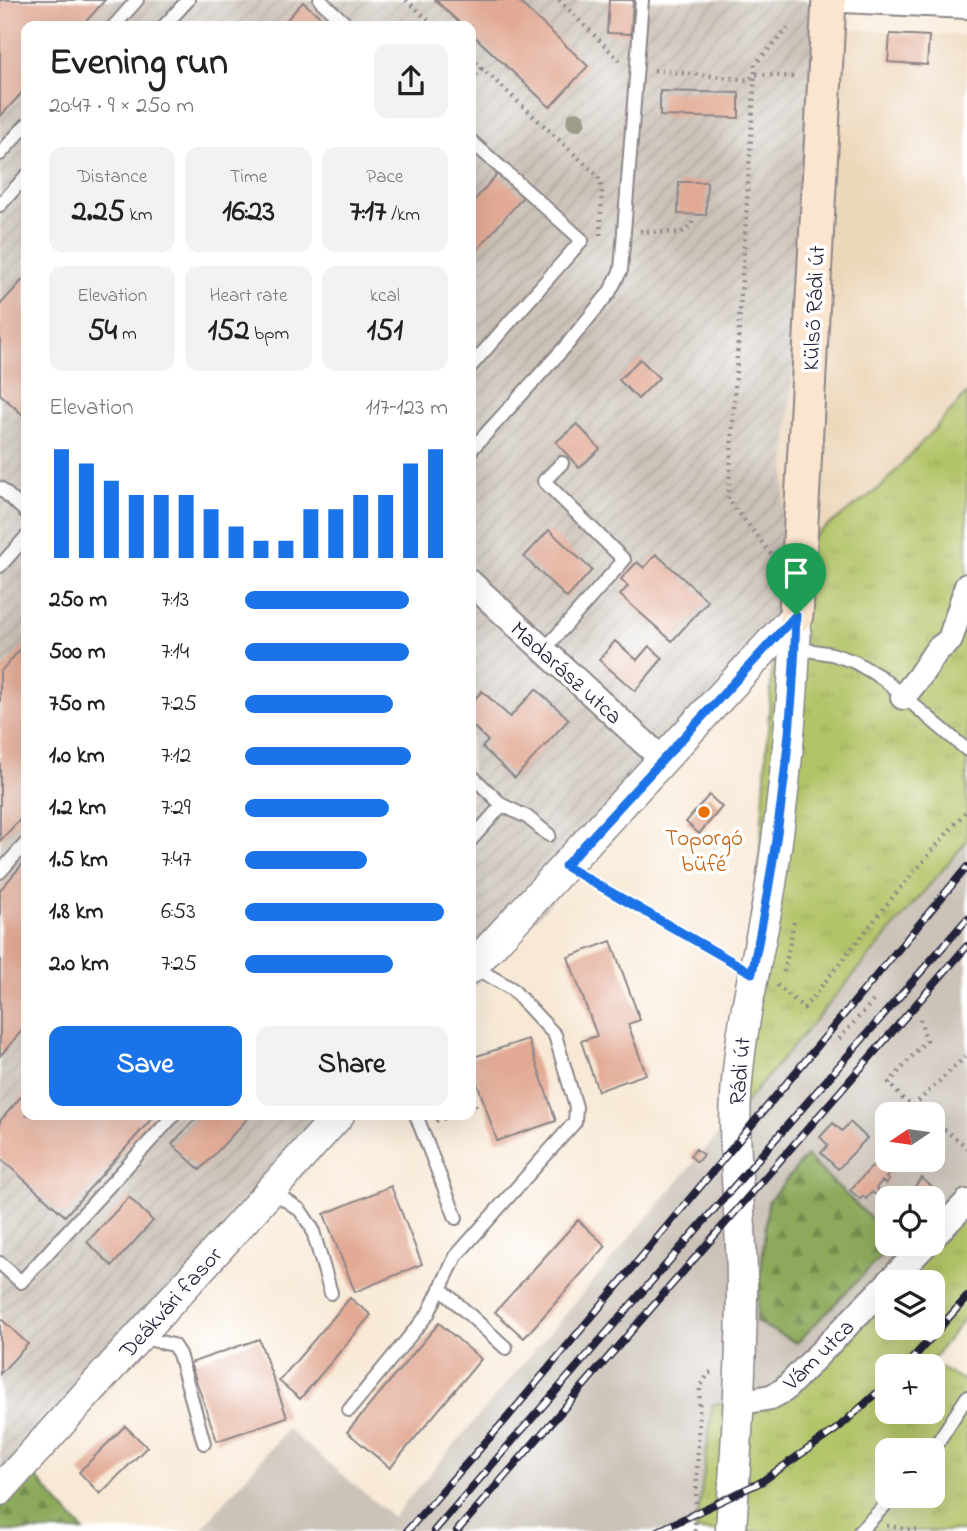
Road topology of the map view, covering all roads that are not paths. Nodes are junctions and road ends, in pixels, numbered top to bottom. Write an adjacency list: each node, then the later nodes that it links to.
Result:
1 (138, 0): 8 (lane)
2 (188, 0): 9 (lane)
3 (320, 0): 10 (lane)
4 (642, 0): 17 (lane)
5 (829, 0): 25 (main road, Külső Rádi út)
6 (843, 0): 7 (street)
7 (967, 6)
8 (119, 21)
9 (169, 21)
10 (343, 21)
11 (21, 131): 13 (lane)
12 (476, 145): 16 (lane)
13 (0, 154)
14 (21, 182): 15 (lane)
15 (0, 205)
16 (476, 360)
17 (476, 445)
18 (562, 463): 27 (lane)
19 (0, 488): 20 (lane)
20 (21, 507)
21 (21, 543): 22 (lane)
22 (0, 566)
23 (967, 586): 28 (street)
24 (476, 588): 27 (street, Madarász utca)
25 (796, 615): 26 (street, Rádi út); 30 (street)
26 (795, 648): 28 (lane); 55 (street, Rádi út)
27 (543, 652): 30 (street, Madarász utca)
28 (903, 697): 29 (lane)
29 (967, 750)
30 (663, 760): 37 (street)
31 (476, 780): 32 (lane)
32 (502, 805): 33 (lane); 34 (lane)
33 (476, 834)
34 (550, 835)
35 (21, 849): 36 (lane)
36 (0, 872)
37 (476, 961)
38 (476, 969): 49 (lane)
39 (169, 1120): 47 (lane)
40 (334, 1120): 42 (street, Deákvári fasor)
41 (419, 1120): 44 (lane)
42 (271, 1190): 50 (lane); 52 (street, Deákvári fasor)
43 (967, 1202): 45 (street)
44 (456, 1218)
45 (945, 1225)
46 (914, 1256): 48 (street, Vám utca)
47 (0, 1263)
48 (901, 1270)
49 (440, 1288): 53 (lane); 56 (lane)
50 (331, 1293)
51 (875, 1296): 55 (street, Vám utca)
52 (139, 1337): 58 (lane); 59 (street, Deákvári fasor)
53 (506, 1348)
54 (967, 1398): 57 (lane)
55 (737, 1403): 62 (street, Rádi út)
56 (349, 1410)
57 (941, 1438)
58 (204, 1443)
59 (0, 1490)
60 (882, 1508): 61 (lane)
61 (864, 1527)
62 (731, 1531)

